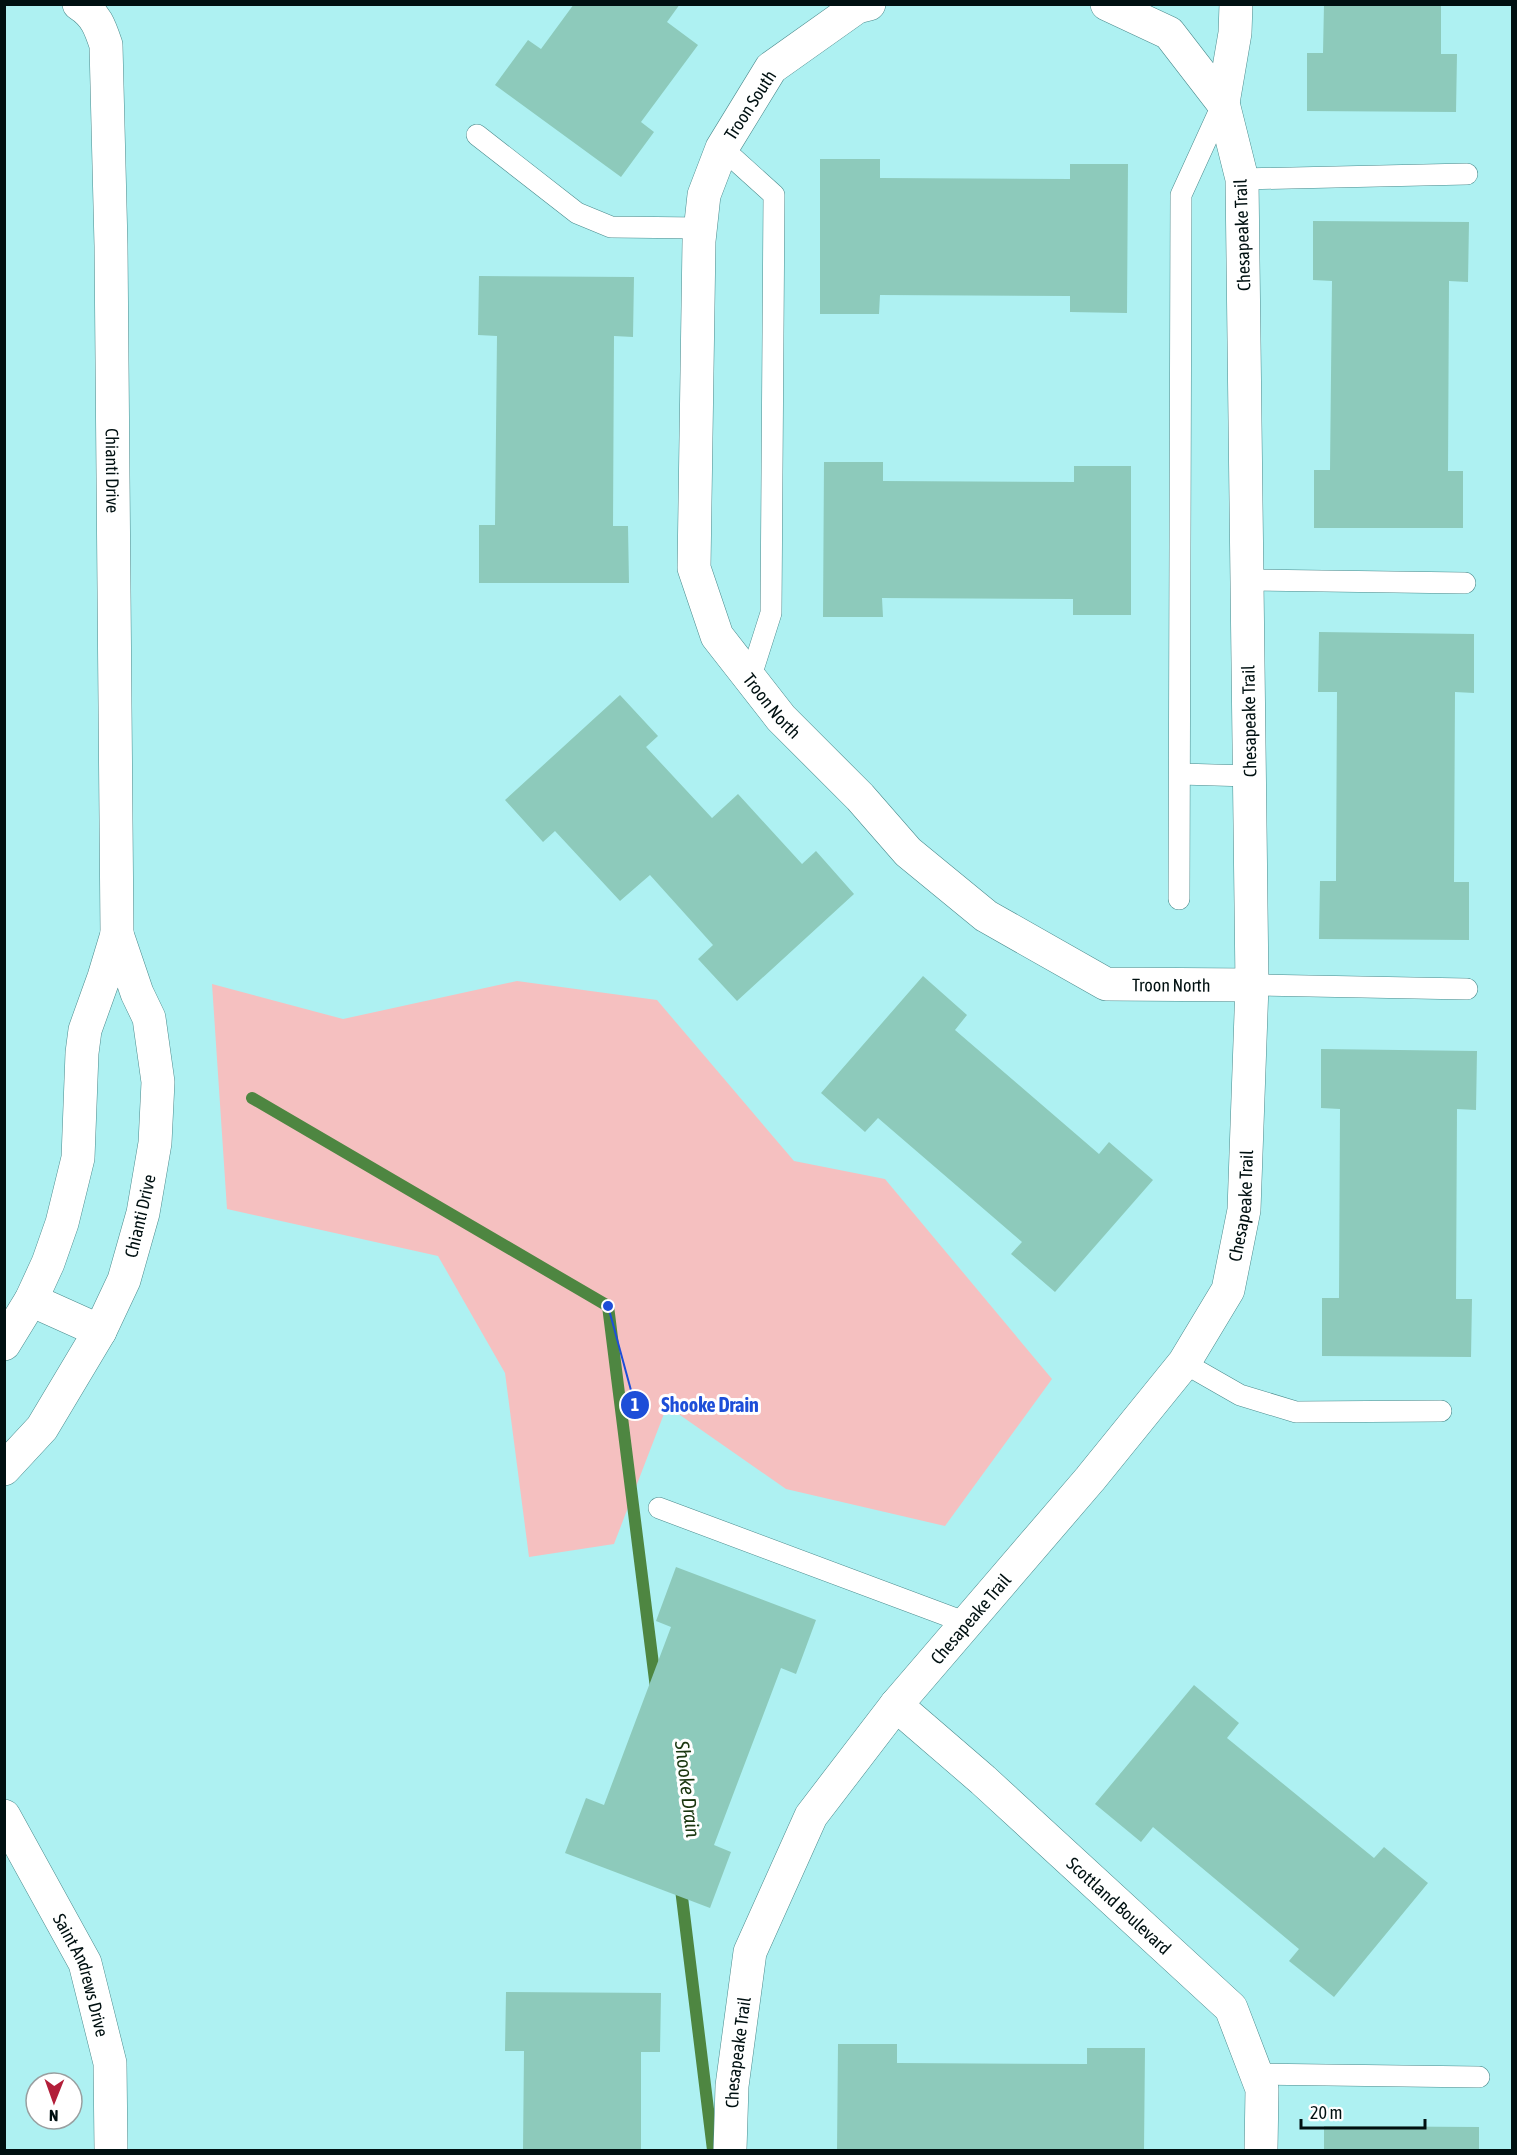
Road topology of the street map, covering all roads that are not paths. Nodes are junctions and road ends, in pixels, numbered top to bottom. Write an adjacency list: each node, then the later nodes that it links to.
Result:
1 (869, 4): 7 (street, Troon South)
2 (1107, 4): 5 (street)
3 (1236, 4): 5 (street)
4 (85, 8): 17 (street, Chianti Drive)
5 (1223, 103): 9 (street, Chesapeake Trail); 14 (lane)
6 (477, 135): 10 (lane)
7 (722, 148): 10 (street, Troon North); 13 (lane)
8 (1467, 174): 9 (lane)
9 (1242, 178): 11 (street, Chesapeake Trail)
10 (700, 228): 13 (street, Troon North)
11 (1247, 580): 12 (lane); 15 (street, Chesapeake Trail)
12 (1465, 583)
13 (750, 679): 18 (street, Troon North)
14 (1180, 774): 15 (lane); 16 (lane)
15 (1249, 776): 18 (street, Chesapeake Trail)
16 (1179, 899)
17 (117, 934): 20 (street, Chianti Drive); 21 (street, Chianti Drive)
18 (1252, 985): 19 (lane); 23 (street, Chesapeake Trail)
19 (1467, 989)
20 (31, 1300): 21 (street); 22 (street, Chianti Drive)
21 (100, 1331): 25 (street, Chianti Drive)
22 (4, 1344)
23 (1184, 1363): 24 (lane); 27 (street, Chesapeake Trail)
24 (1441, 1411)
25 (4, 1469)
26 (659, 1508): 27 (lane)
27 (967, 1623): 28 (street, Chesapeake Trail)
28 (896, 1705): 30 (street, Scottland Boulevard); 33 (street, Chesapeake Trail)
29 (4, 1816): 32 (street, Saint Andrews Drive)
30 (1256, 2074): 31 (lane); 34 (street, Scottland Boulevard)
31 (1479, 2077)
32 (111, 2151)
33 (730, 2151)
34 (1261, 2151)

